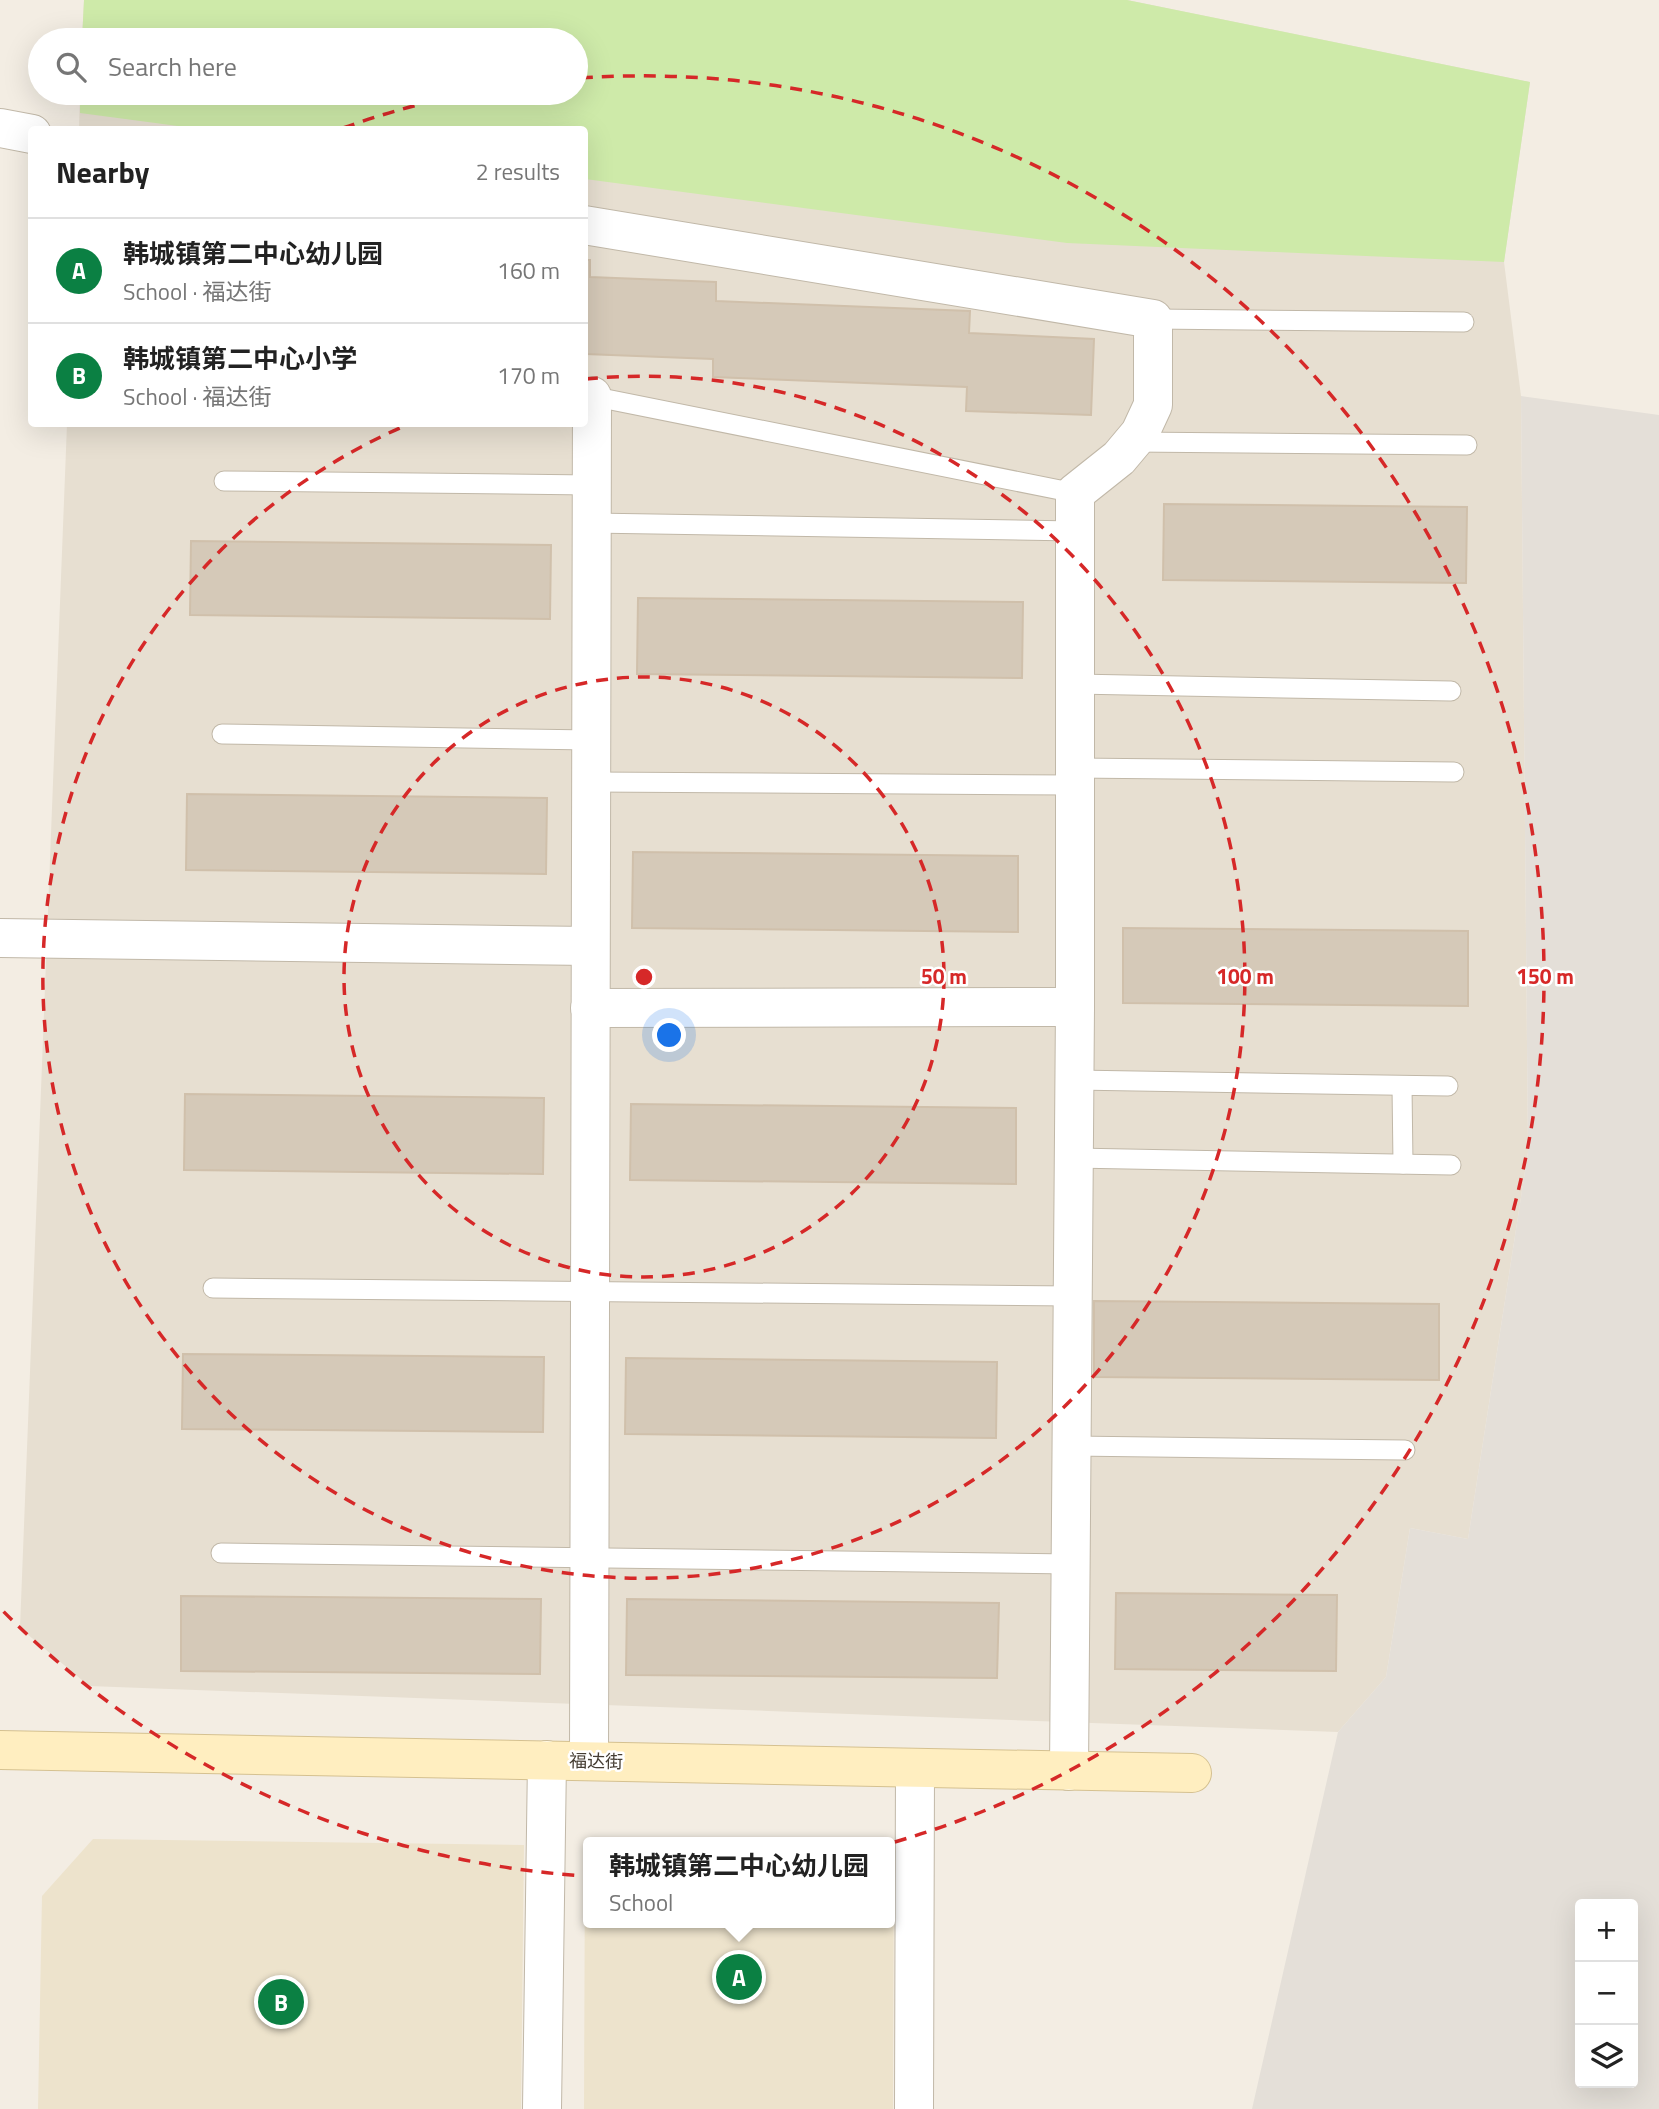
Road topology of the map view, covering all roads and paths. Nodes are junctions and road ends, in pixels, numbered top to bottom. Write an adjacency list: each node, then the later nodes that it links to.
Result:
1 (0, 128): 2 (street)
2 (28, 133)
3 (588, 226): 4 (street)
4 (1153, 319): 5 (lane); 7 (street)
5 (1464, 322)
6 (588, 395): 10 (street); 11 (lane)
7 (1133, 442): 8 (lane); 11 (street)
8 (1467, 445)
9 (224, 481): 10 (lane)
10 (591, 485): 12 (street)
11 (1075, 493): 13 (street)
12 (591, 523): 13 (lane); 17 (street)
13 (1075, 531): 14 (street)
14 (1075, 684): 15 (lane); 19 (street)
15 (1451, 691)
16 (222, 734): 17 (lane)
17 (591, 740): 20 (street)
18 (1454, 772): 19 (lane)
19 (1075, 777): 20 (lane); 23 (street)
20 (591, 782): 22 (street)
21 (0, 938): 22 (street)
22 (590, 946): 24 (street)
23 (1075, 1007): 24 (street); 25 (street)
24 (590, 1008): 32 (street)
25 (1075, 1080): 26 (lane); 28 (street)
26 (1402, 1086): 27 (lane); 29 (lane)
27 (1448, 1086)
28 (1074, 1158): 29 (lane); 33 (street)
29 (1403, 1164): 30 (lane)
30 (1451, 1165)
31 (213, 1288): 32 (lane)
32 (589, 1292): 33 (lane); 37 (street)
33 (1073, 1296): 34 (street)
34 (1072, 1446): 35 (lane); 38 (street)
35 (1405, 1450)
36 (221, 1553): 37 (lane)
37 (590, 1558): 38 (lane); 41 (street)
38 (1072, 1564): 43 (street)
39 (0, 1750): 40 (street, 福达街)
40 (547, 1760): 41 (street, 福达街); 45 (street)
41 (589, 1761): 42 (street, 福达街)
42 (915, 1768): 43 (street, 福达街); 46 (street)
43 (1069, 1771): 44 (street, 福达街)
44 (1192, 1773)
45 (542, 2109)
46 (915, 2109)

